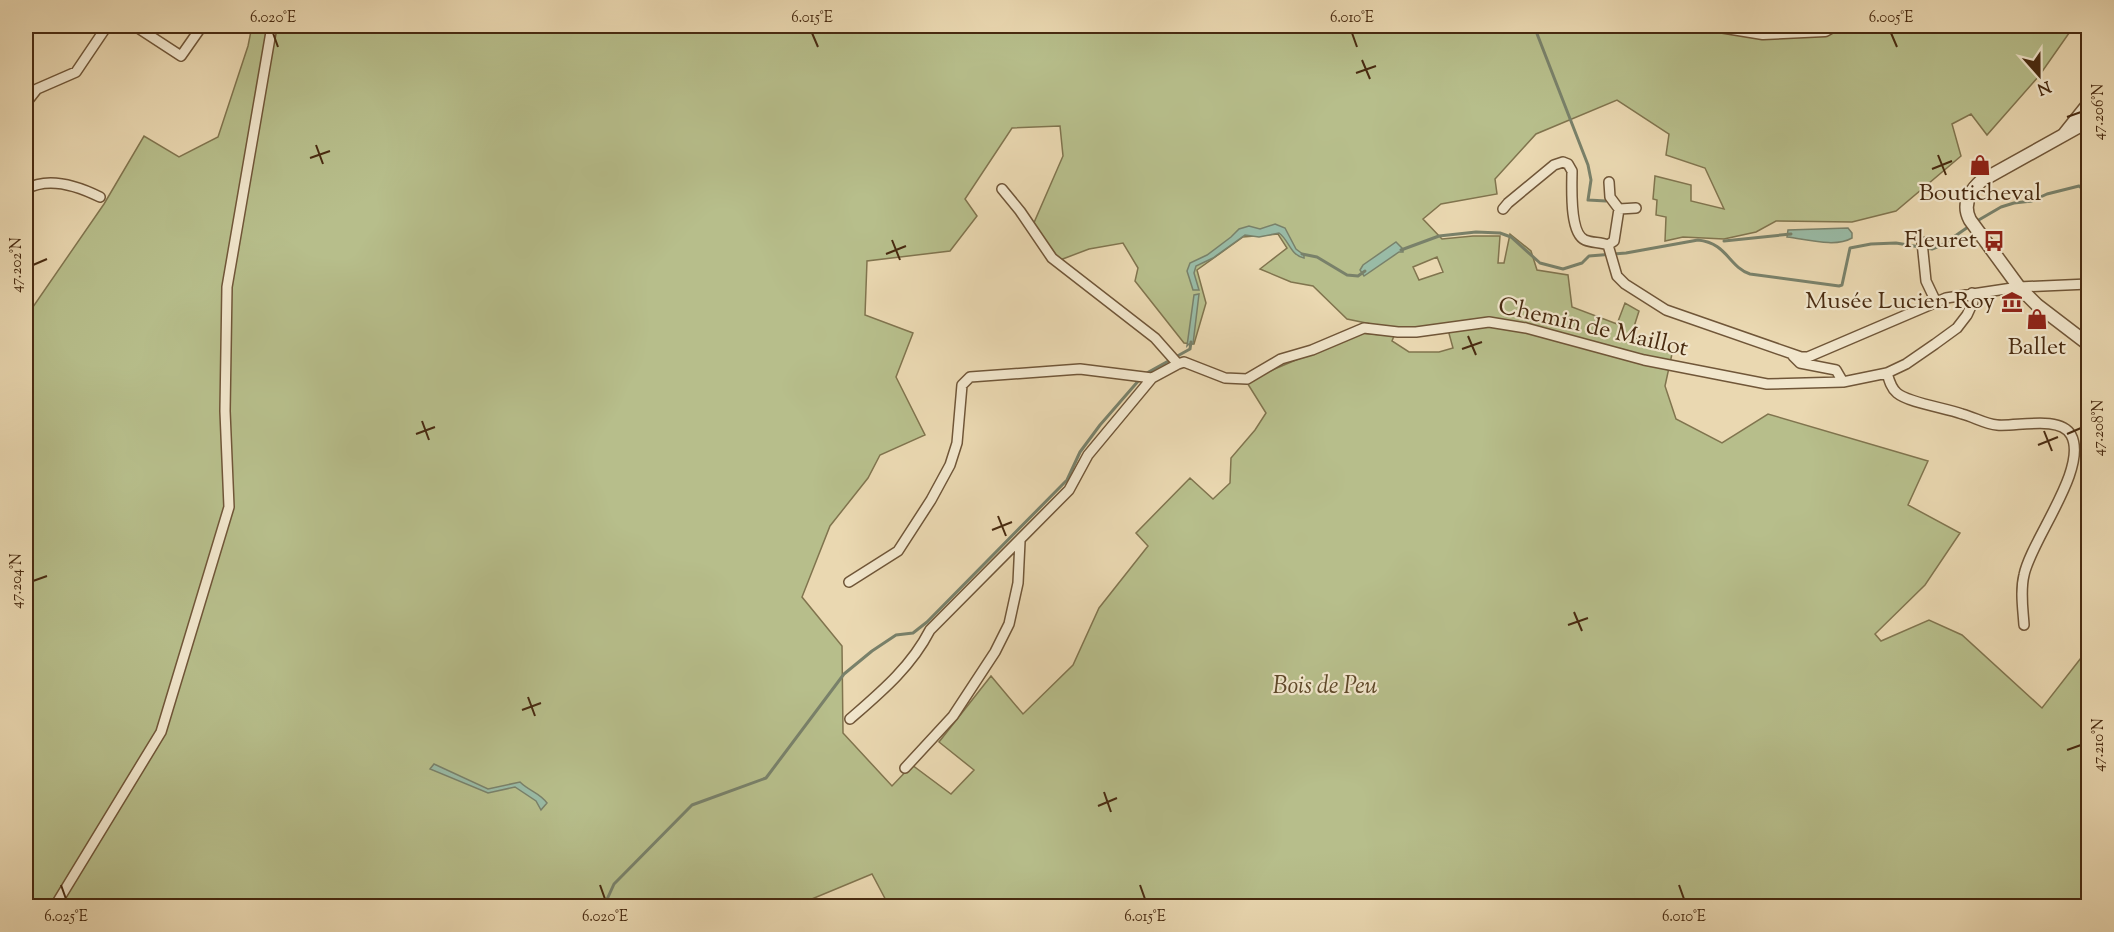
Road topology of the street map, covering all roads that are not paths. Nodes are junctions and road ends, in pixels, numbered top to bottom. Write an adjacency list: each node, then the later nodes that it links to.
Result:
1 (107, 26): 8 (street)
2 (135, 26): 3 (street)
3 (202, 26)
4 (272, 26): 35 (street)
5 (1720, 26): 6 (street)
6 (1832, 26)
7 (2088, 102): 10 (street)
8 (26, 103)
9 (2088, 116): 10 (street)
10 (2056, 140): 21 (street)
11 (1610, 182): 15 (street)
12 (26, 189): 14 (street)
13 (1002, 189): 26 (street)
14 (100, 197)
15 (1619, 208): 16 (street); 19 (street)
16 (1636, 208)
17 (1503, 209): 19 (street)
18 (1922, 247): 23 (street)
19 (1609, 251): 25 (street)
20 (2088, 284): 21 (street)
21 (2019, 287): 22 (street); 24 (street)
22 (1972, 292): 23 (street); 27 (street, Chemin de Maillot)
23 (1936, 302): 25 (street)
24 (2088, 344)
25 (1791, 354): 29 (street)
26 (1175, 359): 28 (street); 29 (street, Chemin de Maillot)
27 (1887, 373): 29 (street, Chemin de Maillot); 32 (street)
28 (1147, 376): 30 (street); 31 (street)
29 (1843, 382)
30 (1020, 541): 33 (street); 34 (street)
31 (849, 582)
32 (2024, 625)
33 (850, 719)
34 (905, 768)
35 (55, 906)

